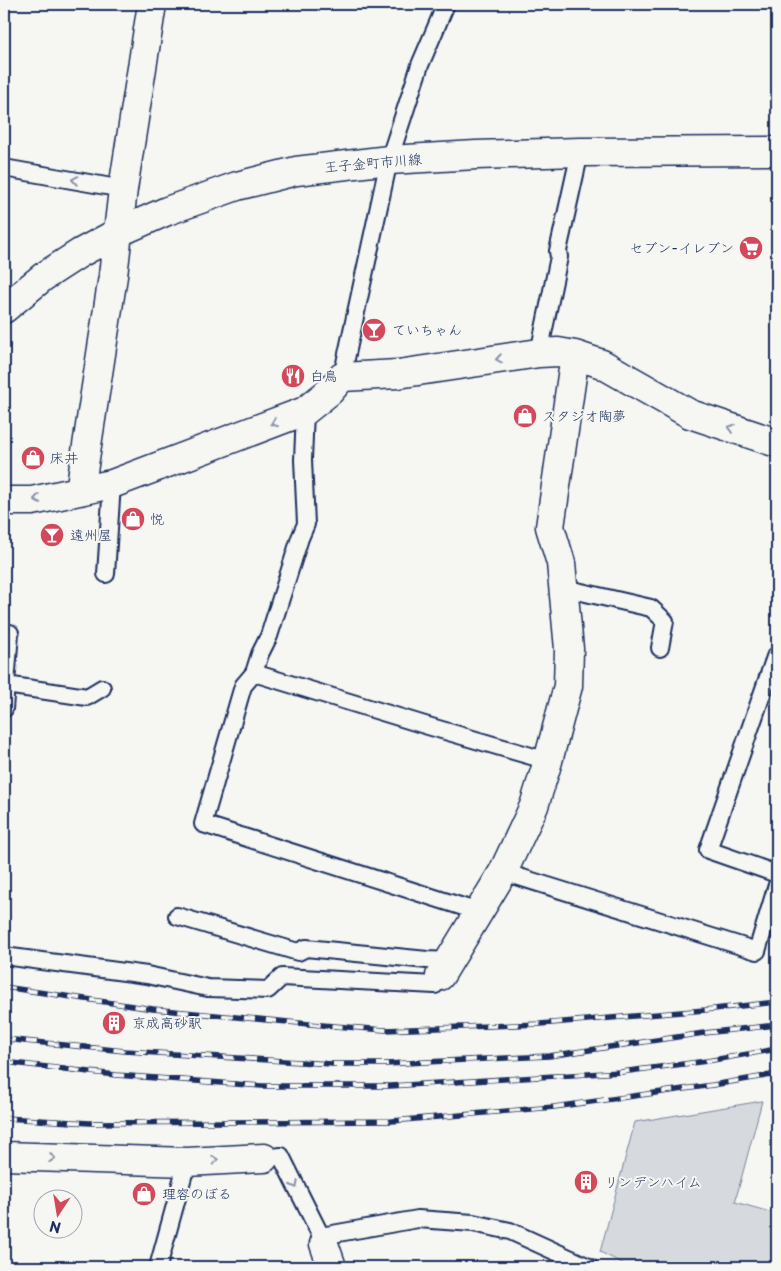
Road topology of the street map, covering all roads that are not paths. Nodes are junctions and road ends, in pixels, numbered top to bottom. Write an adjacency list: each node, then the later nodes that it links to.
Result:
1 (152, 4): 7 (street)
2 (446, 4): 5 (lane)
3 (777, 151): 4 (street, 王子金町市川線)
4 (580, 152): 5 (street, 王子金町市川線); 10 (lane)
5 (389, 160): 8 (street, 王子金町市川線); 12 (lane)
6 (4, 168): 7 (lane, one-way to 6)
7 (123, 189): 8 (street)
8 (117, 233): 9 (street, 王子金町市川線); 16 (street)
9 (4, 309)
10 (539, 352): 11 (street); 12 (street, one-way to 12)
11 (575, 355): 14 (street, one-way to 11); 19 (street)
12 (342, 377): 13 (street)
13 (304, 411): 15 (street, one-way to 15); 23 (lane)
14 (777, 443)
15 (112, 484): 16 (street); 18 (lane)
16 (80, 491): 17 (street, one-way to 17)
17 (4, 501)
18 (106, 574)
19 (564, 588): 21 (lane); 27 (street)
20 (10, 633): 24 (lane)
21 (660, 648)
22 (777, 657): 29 (lane)
23 (254, 673): 27 (lane); 31 (lane)
24 (6, 685): 25 (lane); 26 (lane)
25 (102, 688)
26 (4, 709)
27 (548, 761): 28 (street)
28 (503, 872): 30 (lane); 31 (street)
29 (777, 874)
30 (777, 885)
31 (479, 912): 34 (street)
32 (177, 916): 34 (lane)
33 (4, 956): 34 (lane)
34 (445, 968)
35 (4, 1156): 37 (street, one-way to 37)
36 (264, 1158): 37 (street, one-way to 36); 38 (lane, one-way to 38)
37 (187, 1162): 39 (lane)
38 (325, 1249): 40 (lane)
39 (158, 1267)
40 (589, 1267)

